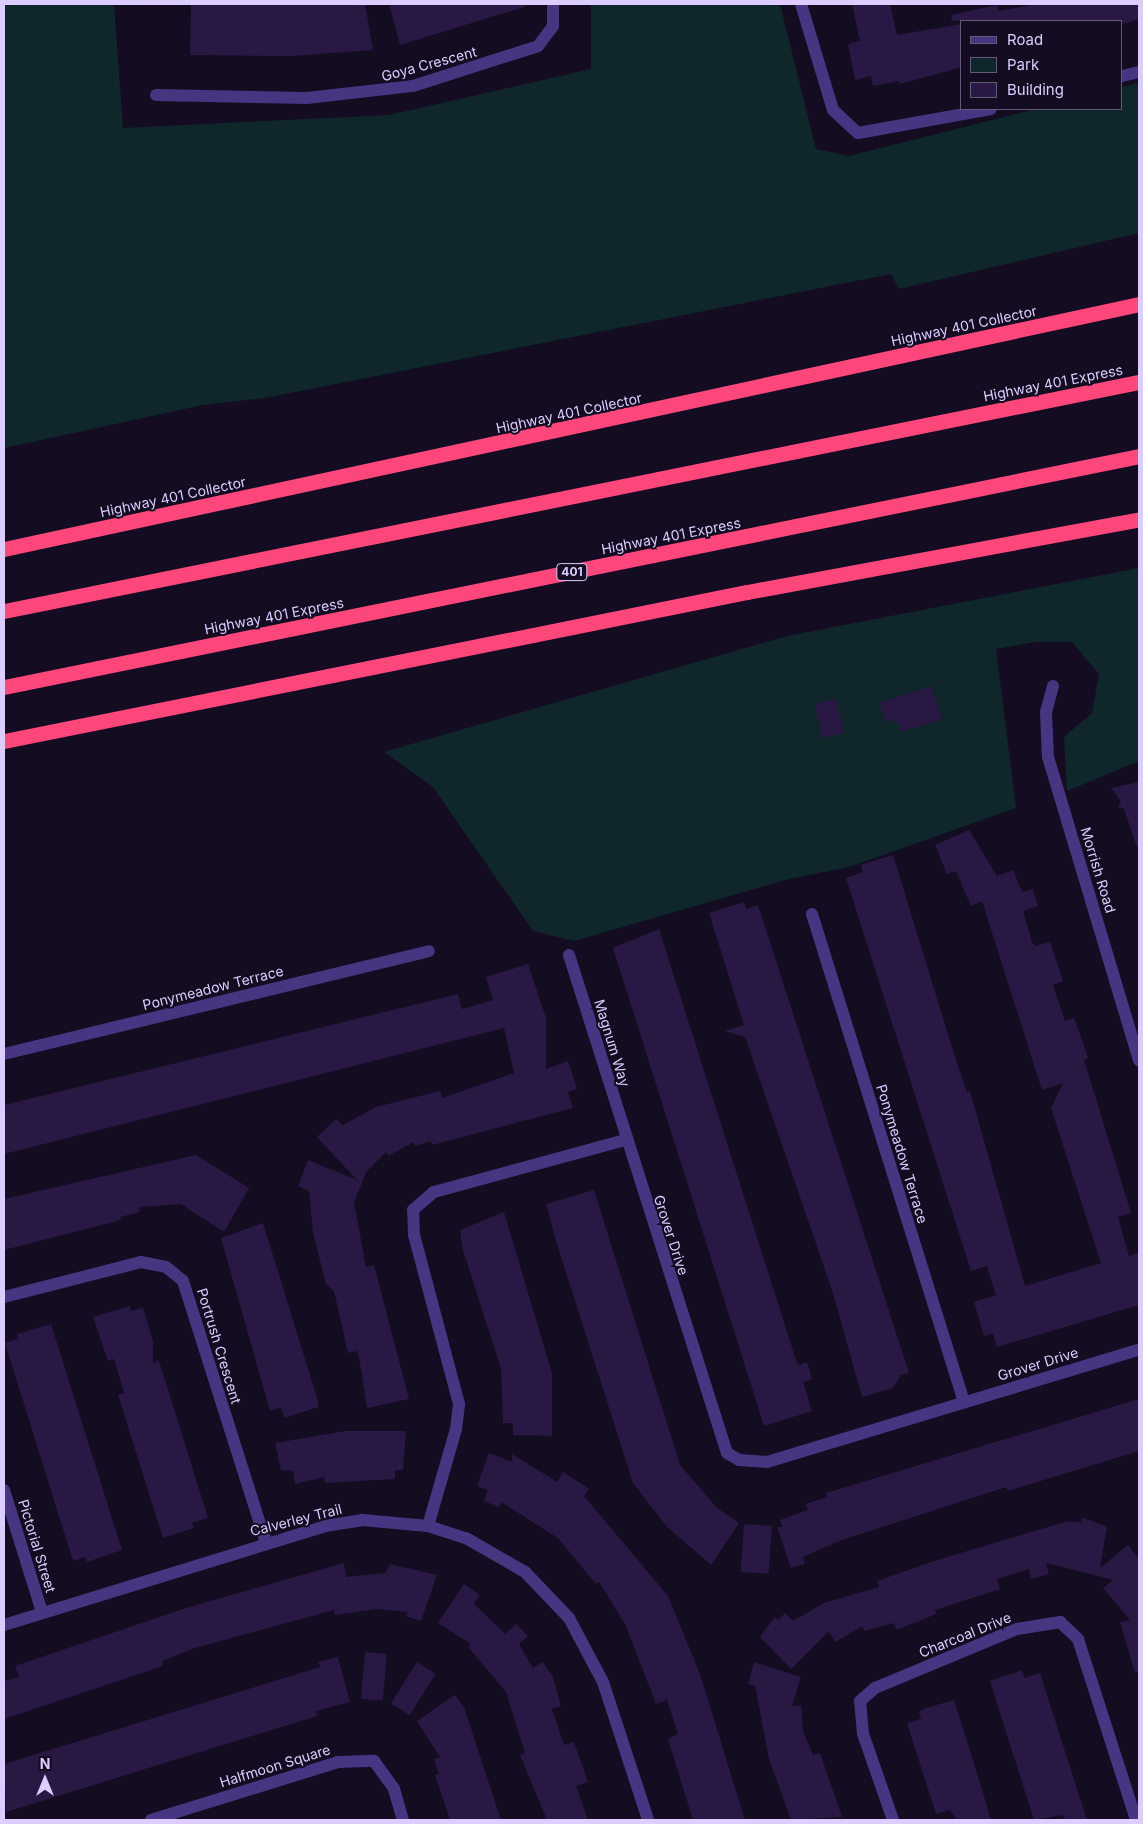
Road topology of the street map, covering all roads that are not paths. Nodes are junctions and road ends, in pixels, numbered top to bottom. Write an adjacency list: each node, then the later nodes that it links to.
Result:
1 (553, 4): 5 (street, Goya Crescent)
2 (801, 4): 6 (street)
3 (1139, 72): 4 (street)
4 (1123, 76)
5 (156, 95)
6 (986, 110)
7 (1139, 304): 11 (highway, Highway 401 Collector)
8 (1137, 382): 12 (highway, Highway 401 Express)
9 (1139, 456): 14 (highway, Highway 401 Express / 401)
10 (1139, 519): 15 (highway)
11 (4, 549)
12 (4, 612)
13 (1053, 686): 20 (street, Morrish Road)
14 (4, 687)
15 (4, 741)
16 (812, 914): 24 (street, Ponymeadow Terrace)
17 (429, 951): 19 (street, Ponymeadow Terrace)
18 (569, 955): 21 (street, Magnum Way)
19 (4, 1054)
20 (1139, 1061)
21 (626, 1140): 24 (street, Grover Drive); 26 (street)
22 (4, 1297): 27 (street, Portrush Crescent)
23 (1139, 1350): 24 (street, Grover Drive)
24 (964, 1402)
25 (4, 1490): 28 (street, Pictorial Street)
26 (428, 1526): 27 (street, Calverley Trail); 32 (street, Calverley Trail)
27 (266, 1542): 28 (street, Calverley Trail)
28 (42, 1612): 29 (street, Calverley Trail)
29 (4, 1625)
30 (151, 1820): 31 (street, Halfmoon Square)
31 (403, 1820)
32 (648, 1820)
33 (893, 1820): 34 (street, Charcoal Drive)
34 (1136, 1820)

